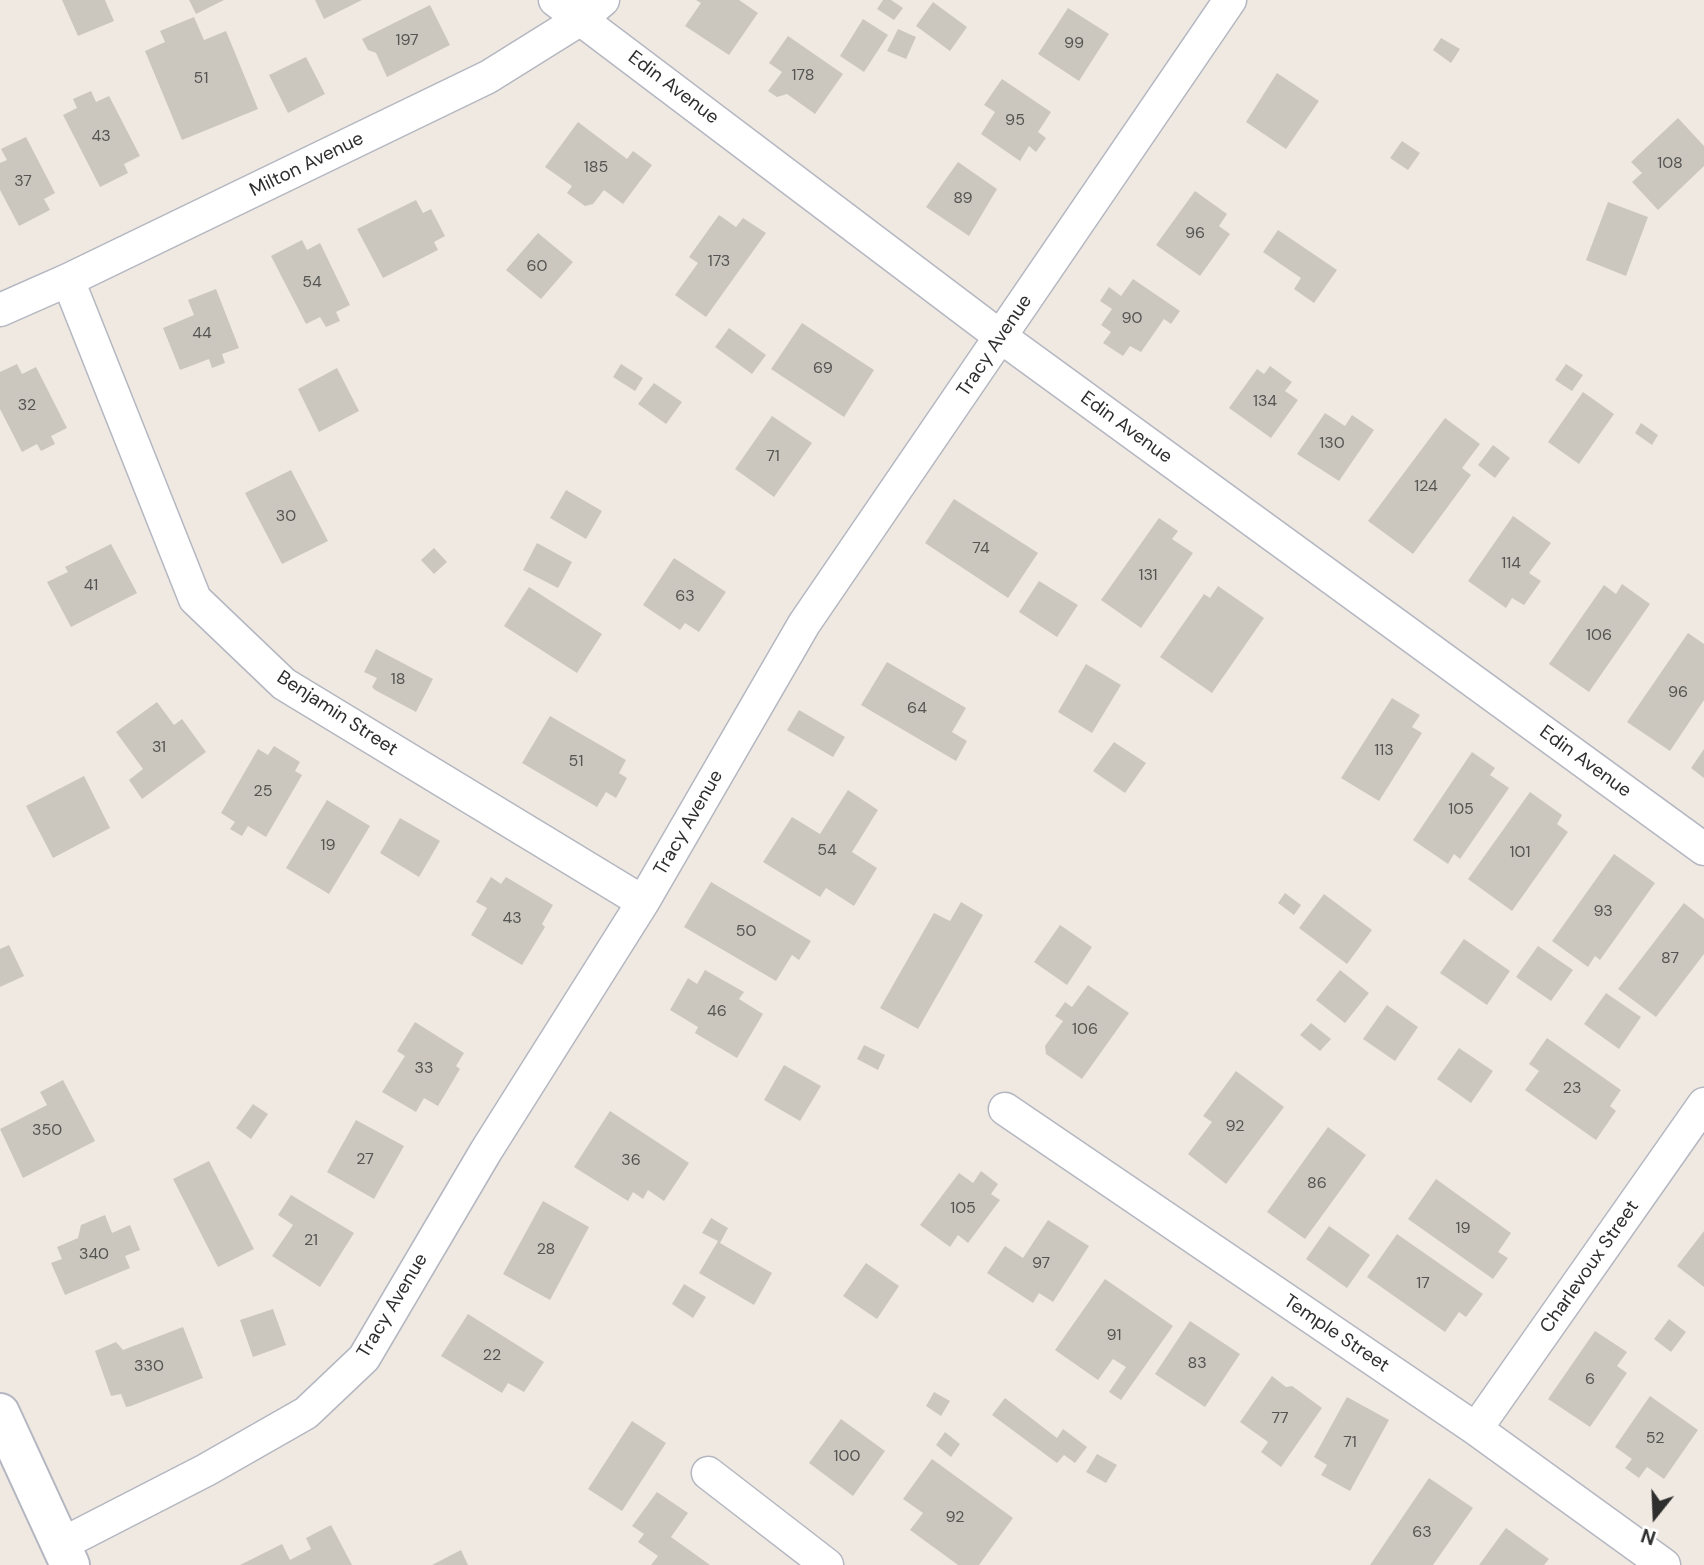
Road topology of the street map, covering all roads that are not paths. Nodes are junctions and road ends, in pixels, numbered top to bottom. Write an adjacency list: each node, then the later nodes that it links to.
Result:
1 (555, 0): 3 (street, Edin Avenue)
2 (1230, 0): 6 (street, Tracy Avenue)
3 (592, 10): 4 (street, Milton Avenue); 6 (street, Edin Avenue)
4 (68, 280): 5 (street, Milton Avenue); 8 (street, Benjamin Street)
5 (0, 310)
6 (1001, 337): 7 (street, Edin Avenue); 8 (street, Tracy Avenue)
7 (1704, 849)
8 (643, 902): 14 (street, Tracy Avenue)
9 (1704, 1104): 12 (street, Charlevoux Street)
10 (1005, 1109): 12 (street, Temple Street)
11 (0, 1413): 14 (street)
12 (1476, 1429): 16 (street, Temple Street)
13 (708, 1472): 15 (street)
14 (65, 1555)
15 (827, 1565)
16 (1664, 1565)

